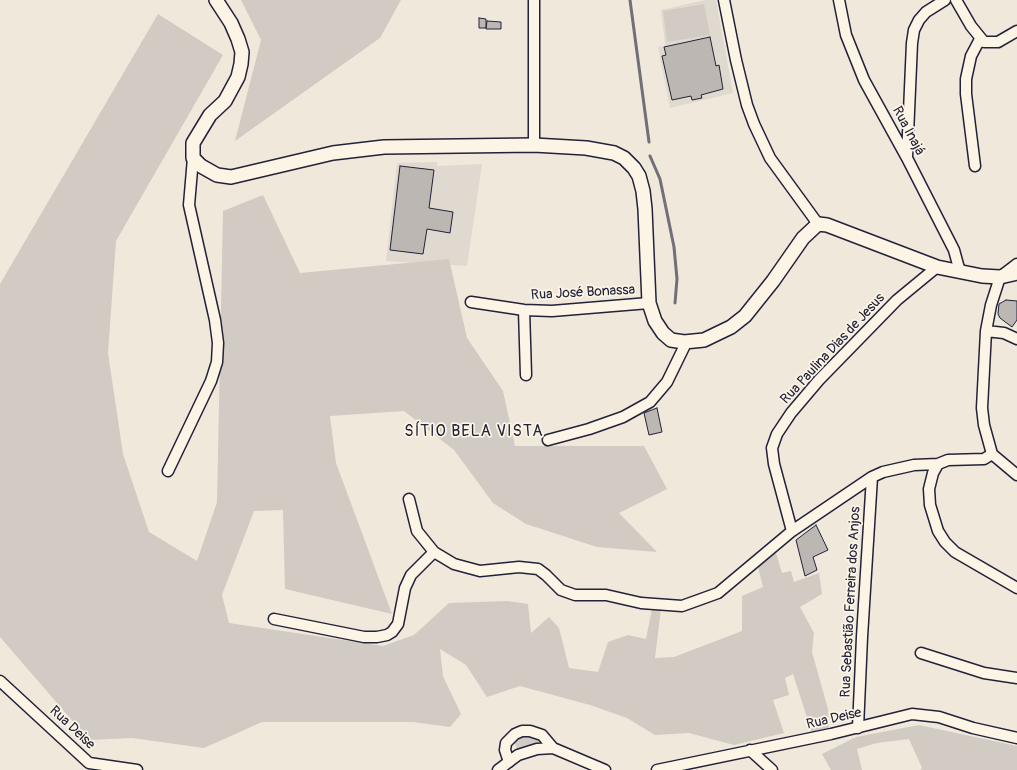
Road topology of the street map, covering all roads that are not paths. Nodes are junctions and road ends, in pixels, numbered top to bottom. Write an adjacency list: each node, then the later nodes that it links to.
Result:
1 (216, 0): 10 (main road)
2 (534, 0): 9 (street)
3 (724, 0): 13 (street)
4 (839, 0): 11 (street, Rua Inajá)
5 (945, 0): 11 (street)
6 (956, 0): 8 (street)
7 (1017, 30): 8 (street)
8 (980, 39): 12 (street)
9 (534, 145): 10 (main road); 20 (main road)
10 (193, 158): 29 (street)
11 (907, 158): 16 (street, Rua Inajá)
12 (975, 166)
13 (818, 224): 15 (main road); 24 (main road)
14 (1017, 264): 18 (street)
15 (937, 267): 16 (main road); 33 (street, Rua Paulina Dias de Jesus)
16 (960, 272): 18 (main road)
17 (1017, 273): 18 (main road)
18 (1000, 277): 22 (street)
19 (471, 302): 21 (street, Rua José Bonassa)
20 (648, 303): 21 (street, Rua José Bonassa); 24 (main road)
21 (524, 310): 25 (street)
22 (986, 331): 23 (street); 27 (street)
23 (1017, 339)
24 (687, 341): 26 (street)
25 (526, 375)
26 (548, 440)
27 (992, 454): 28 (street); 30 (street)
28 (938, 464): 31 (street); 35 (street)
29 (168, 471)
30 (1017, 475)
31 (872, 477): 33 (street); 40 (street, Rua Sebastião Ferreira dos Anjos)
32 (409, 499): 34 (street)
33 (792, 531): 34 (street)
34 (434, 552): 36 (street)
35 (1017, 588)
36 (274, 619)
37 (921, 654): 38 (street)
38 (1017, 678)
39 (0, 681): 45 (street, Rua Deise)
40 (858, 728): 41 (street, Rua Deise); 43 (street, Rua Deise)
41 (1017, 738)
42 (553, 748): 44 (street); 44 (street); 47 (street)
43 (750, 750): 48 (street, Rua Deise); 49 (street)
44 (509, 762): 46 (street)
45 (137, 770)
46 (498, 770)
47 (605, 770)
48 (657, 770)
49 (772, 770)

